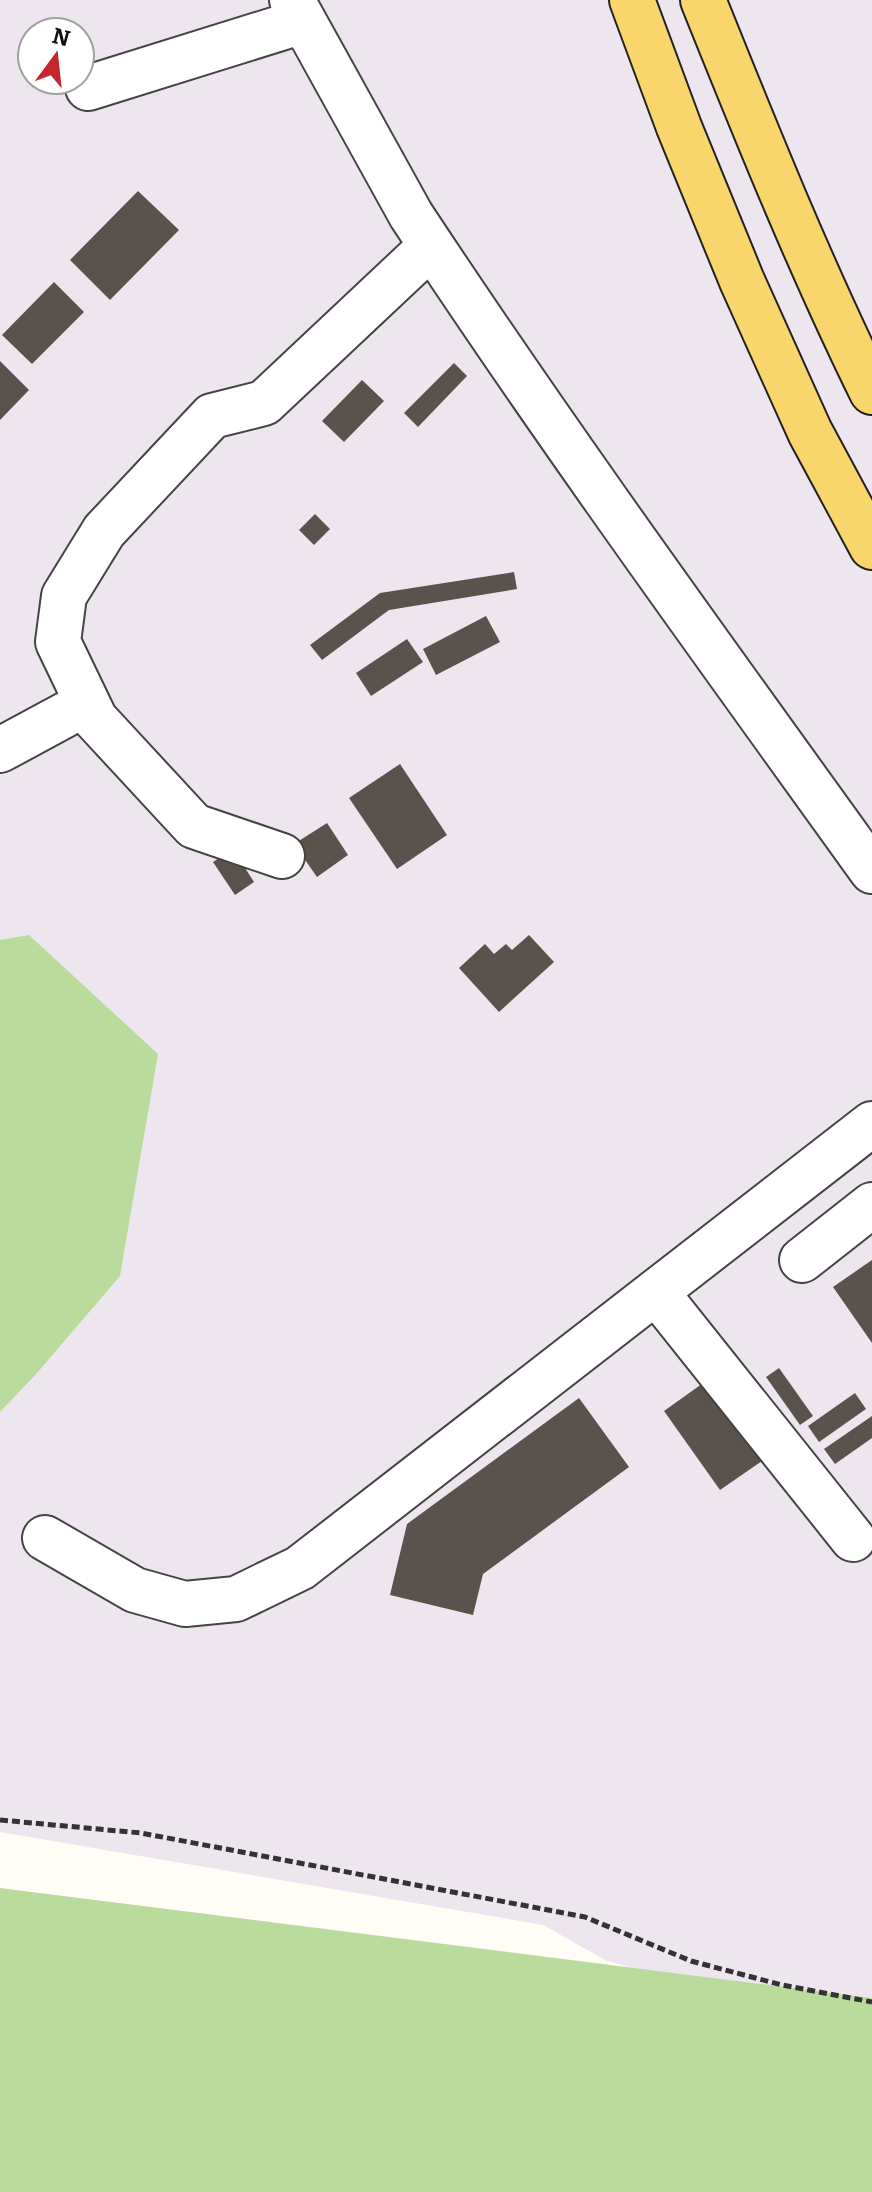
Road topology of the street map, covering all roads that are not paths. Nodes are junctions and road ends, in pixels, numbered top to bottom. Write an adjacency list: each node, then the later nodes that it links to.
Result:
1 (632, 0): 7 (main road)
2 (703, 0): 6 (main road)
3 (298, 10): 4 (street); 5 (street)
4 (96, 85)
5 (431, 246): 8 (street); 11 (street)
6 (872, 392)
7 (872, 547)
8 (87, 703): 9 (street); 10 (street)
9 (0, 750)
10 (282, 856)
11 (872, 871)
12 (872, 1124): 15 (street)
13 (872, 1205): 14 (street)
14 (802, 1260)
15 (656, 1292): 16 (street); 17 (street)
16 (45, 1538)
17 (853, 1539)

